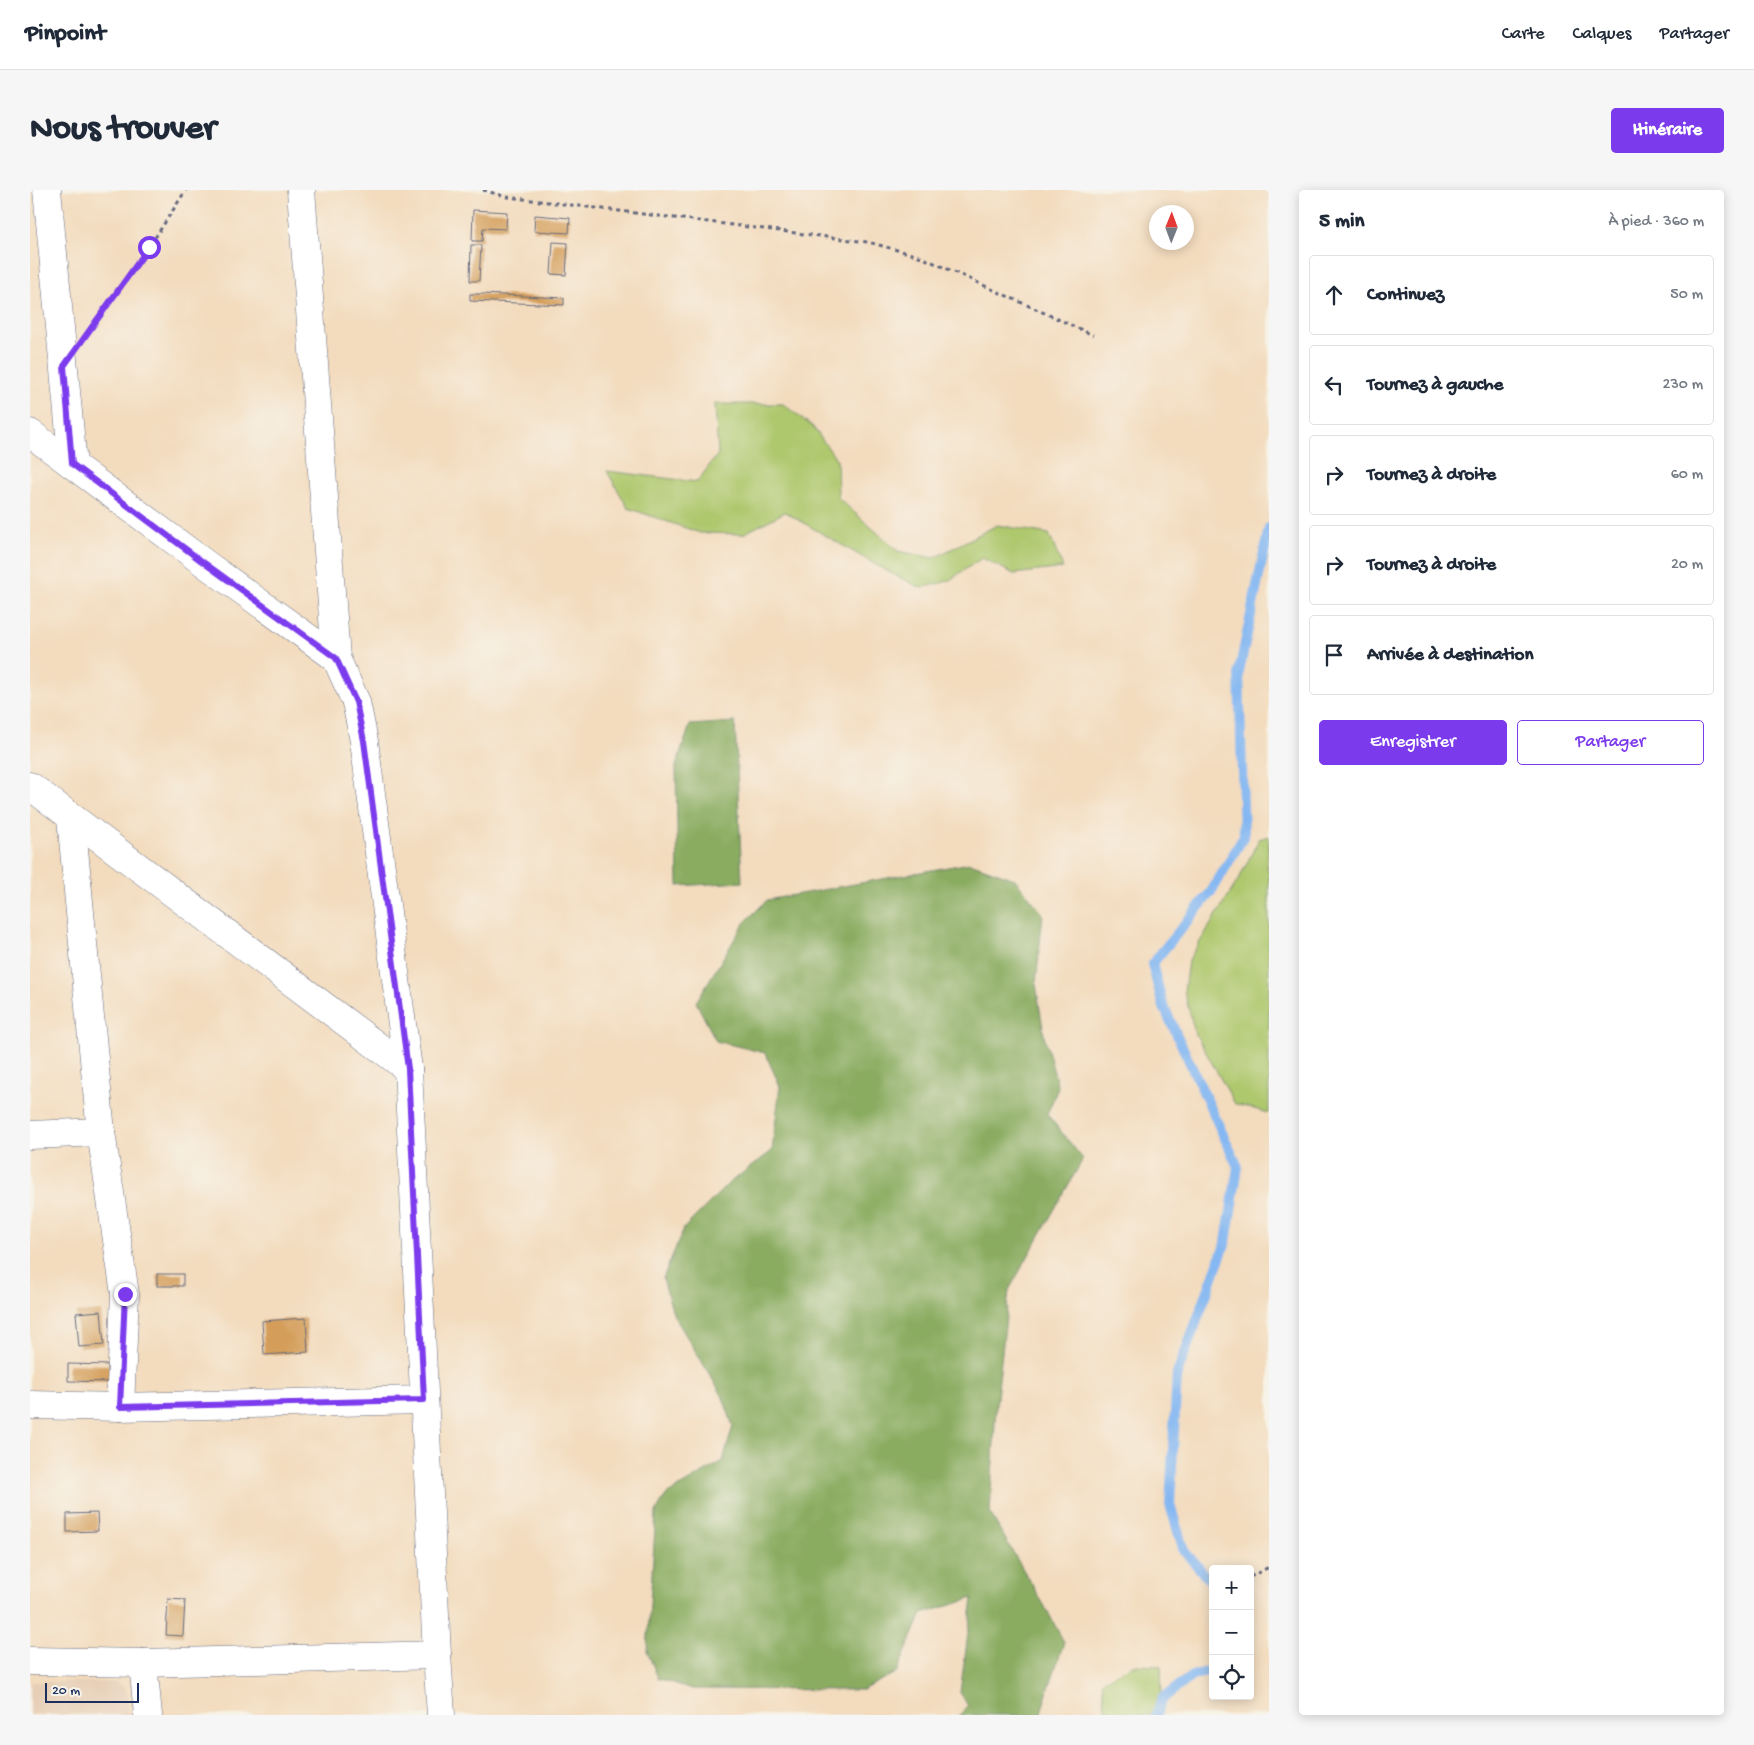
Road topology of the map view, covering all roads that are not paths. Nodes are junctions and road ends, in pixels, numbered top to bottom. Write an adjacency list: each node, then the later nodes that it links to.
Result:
1 (47, 190): 4 (street)
2 (301, 190): 5 (street)
3 (30, 433): 4 (street)
4 (72, 464): 5 (street)
5 (336, 658): 8 (street)
6 (30, 786): 7 (street)
7 (72, 818): 8 (street); 9 (street)
8 (408, 1069): 11 (street)
9 (101, 1132): 10 (street); 13 (street)
10 (30, 1135)
11 (424, 1400): 13 (street); 14 (street)
12 (30, 1406): 13 (street)
13 (120, 1407)
14 (437, 1655): 16 (street); 18 (street)
15 (30, 1661): 16 (street)
16 (143, 1663): 17 (street)
17 (148, 1715)
18 (441, 1715)

